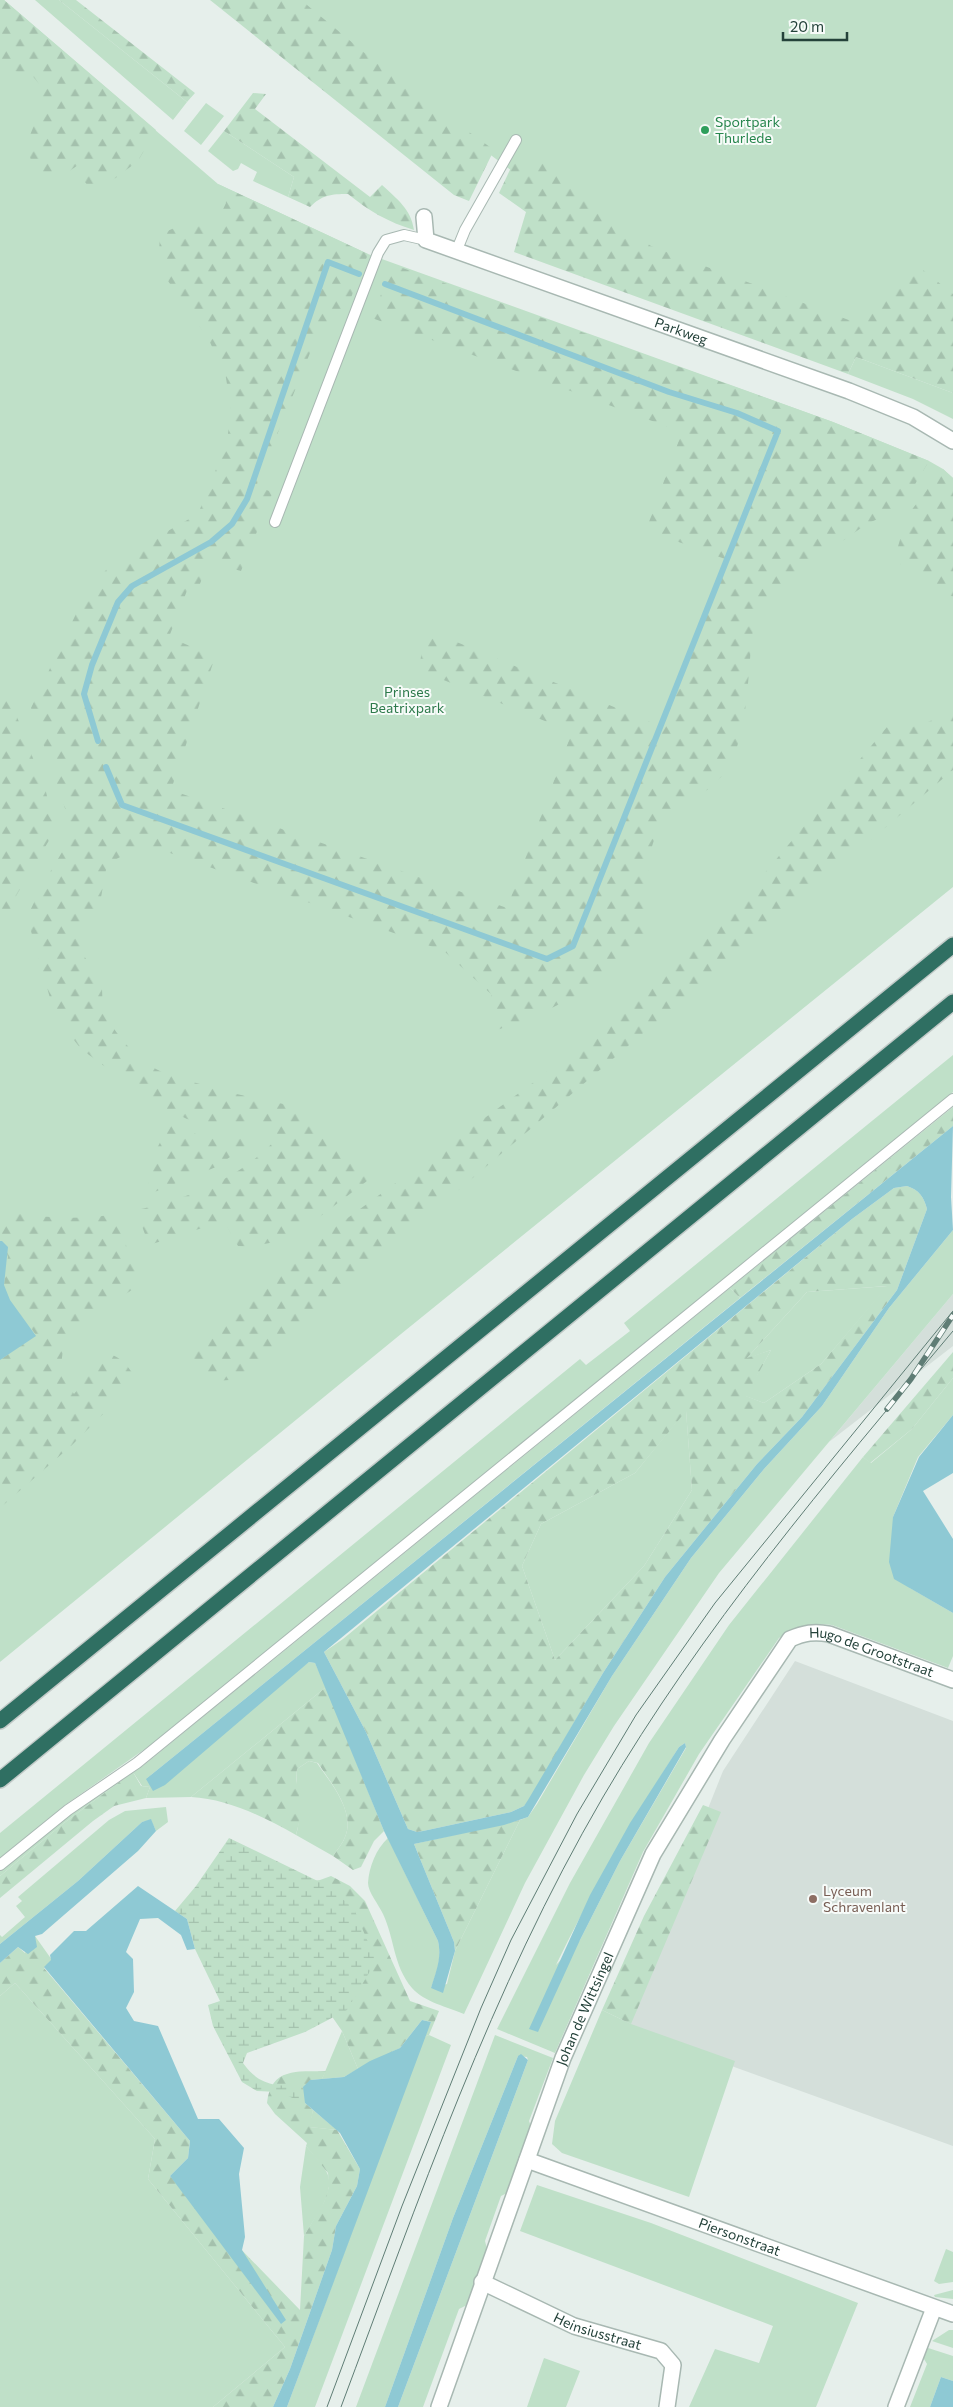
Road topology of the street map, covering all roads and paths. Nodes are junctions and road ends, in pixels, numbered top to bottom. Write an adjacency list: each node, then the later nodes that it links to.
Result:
1 (516, 140): 4 (lane)
2 (424, 217): 3 (street)
3 (426, 240): 4 (street, Parkweg); 6 (lane)
4 (456, 252): 5 (street, Parkweg)
5 (953, 441)
6 (275, 522)
7 (953, 945): 12 (highway)
8 (953, 1002): 13 (highway)
9 (953, 1099): 14 (lane)
10 (790, 1639): 11 (street, Hugo de Grootstraat); 15 (street, Johan de Wittsingel)
11 (953, 1680)
12 (0, 1721)
13 (0, 1780)
14 (0, 1865)
15 (527, 2160): 16 (street, Johan de Wittsingel); 17 (street, Piersonstraat)
16 (482, 2282): 19 (street, Johan de Wittsingel); 20 (street, Heinsiusstraat)
17 (934, 2308): 18 (street, Piersonstraat); 21 (street)
18 (953, 2314)
19 (438, 2407)
20 (667, 2407)
21 (896, 2407)

